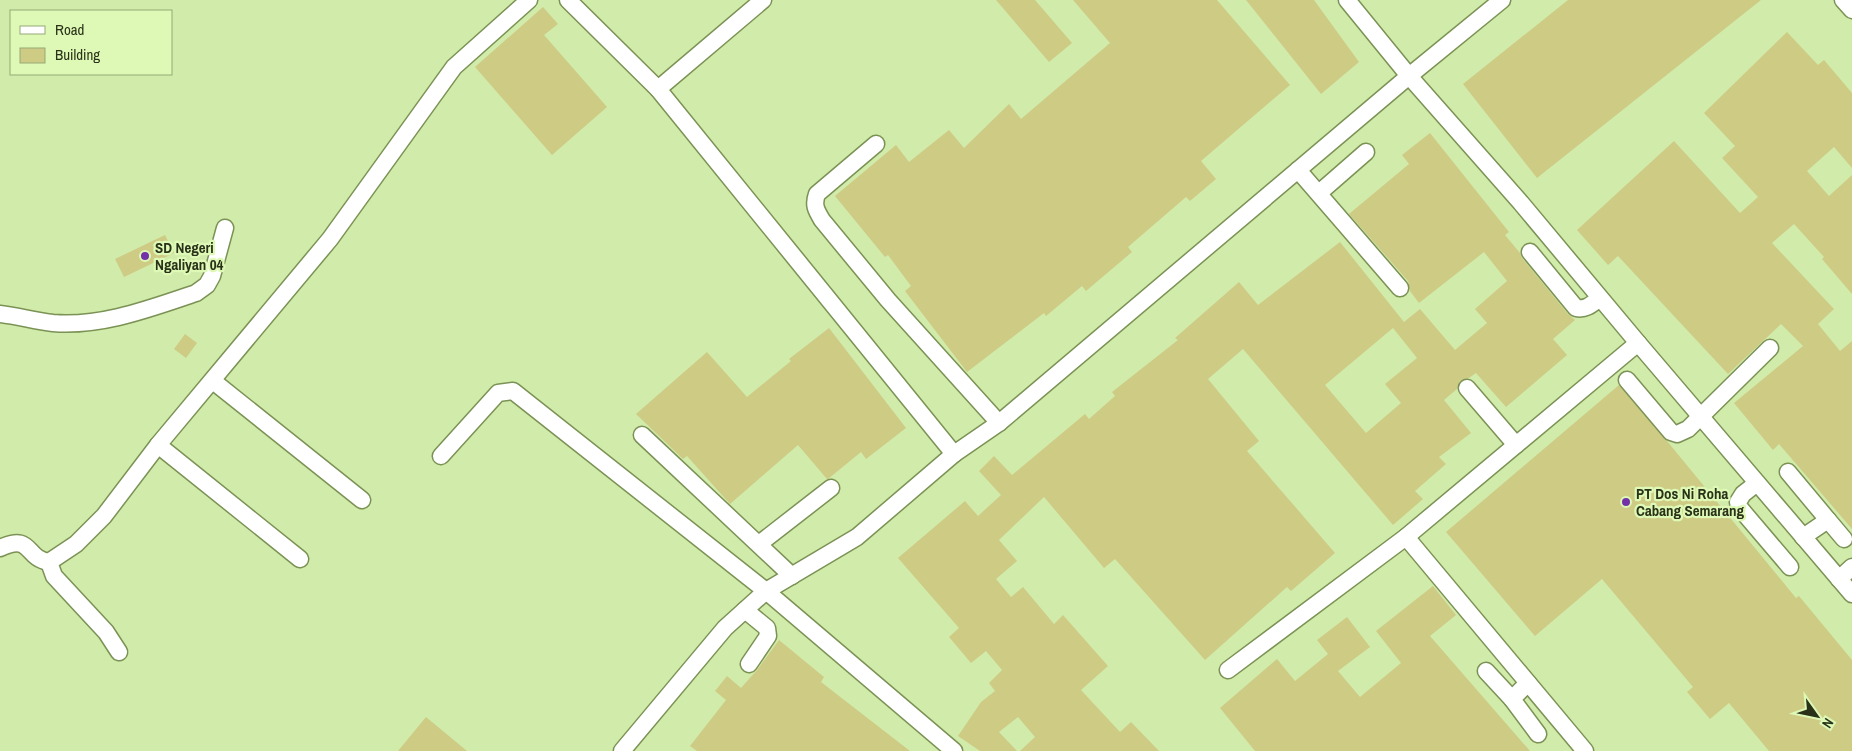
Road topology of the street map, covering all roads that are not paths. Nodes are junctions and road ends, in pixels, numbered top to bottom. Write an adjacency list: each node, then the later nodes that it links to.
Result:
1 (529, 0): 22 (street)
2 (568, 0): 9 (street)
3 (763, 0): 9 (street)
4 (1347, 0): 8 (street)
5 (1502, 0): 8 (street)
6 (1843, 0): 7 (street)
7 (1852, 10)
8 (1409, 76): 12 (street); 17 (street)
9 (658, 89): 29 (street)
10 (876, 144): 25 (street)
11 (1366, 152): 13 (street)
12 (1298, 170): 13 (street); 25 (street)
13 (1319, 193): 16 (street)
14 (224, 228): 18 (street)
15 (1530, 252): 17 (street)
16 (1400, 288)
17 (1600, 298): 19 (street)
18 (0, 314)
19 (1638, 343): 24 (street); 27 (street)
20 (1770, 348): 24 (street)
21 (1627, 380): 24 (street)
22 (212, 381): 28 (street); 34 (street)
23 (1467, 388): 27 (street)
24 (1701, 416): 32 (street)
25 (999, 423): 29 (street)
26 (642, 435): 39 (street)
27 (1516, 444): 36 (street)
28 (158, 445): 41 (street); 42 (street)
29 (954, 454): 45 (street)
30 (441, 456): 47 (street)
31 (1788, 472): 35 (street)
32 (1757, 483): 37 (street); 43 (street)
33 (831, 488): 39 (street)
34 (362, 500)
35 (1828, 520): 37 (street); 38 (street)
36 (1406, 536): 52 (street); 54 (street)
37 (1804, 537): 46 (street)
38 (1844, 539)
39 (760, 544): 45 (street)
40 (0, 548): 42 (street)
41 (300, 559)
42 (49, 562): 50 (street)
43 (1790, 567)
44 (1852, 567): 46 (street)
45 (792, 576): 47 (street)
46 (1839, 579): 48 (street)
47 (766, 590): 49 (street); 58 (street)
48 (1852, 594)
49 (745, 610): 51 (street); 57 (street)
50 (119, 652)
51 (749, 664)
52 (1228, 670)
53 (1486, 671): 55 (street)
54 (1528, 683): 55 (street); 59 (street)
55 (1512, 698): 56 (street)
56 (1538, 734)
57 (622, 751)
58 (954, 751)
59 (1585, 751)

